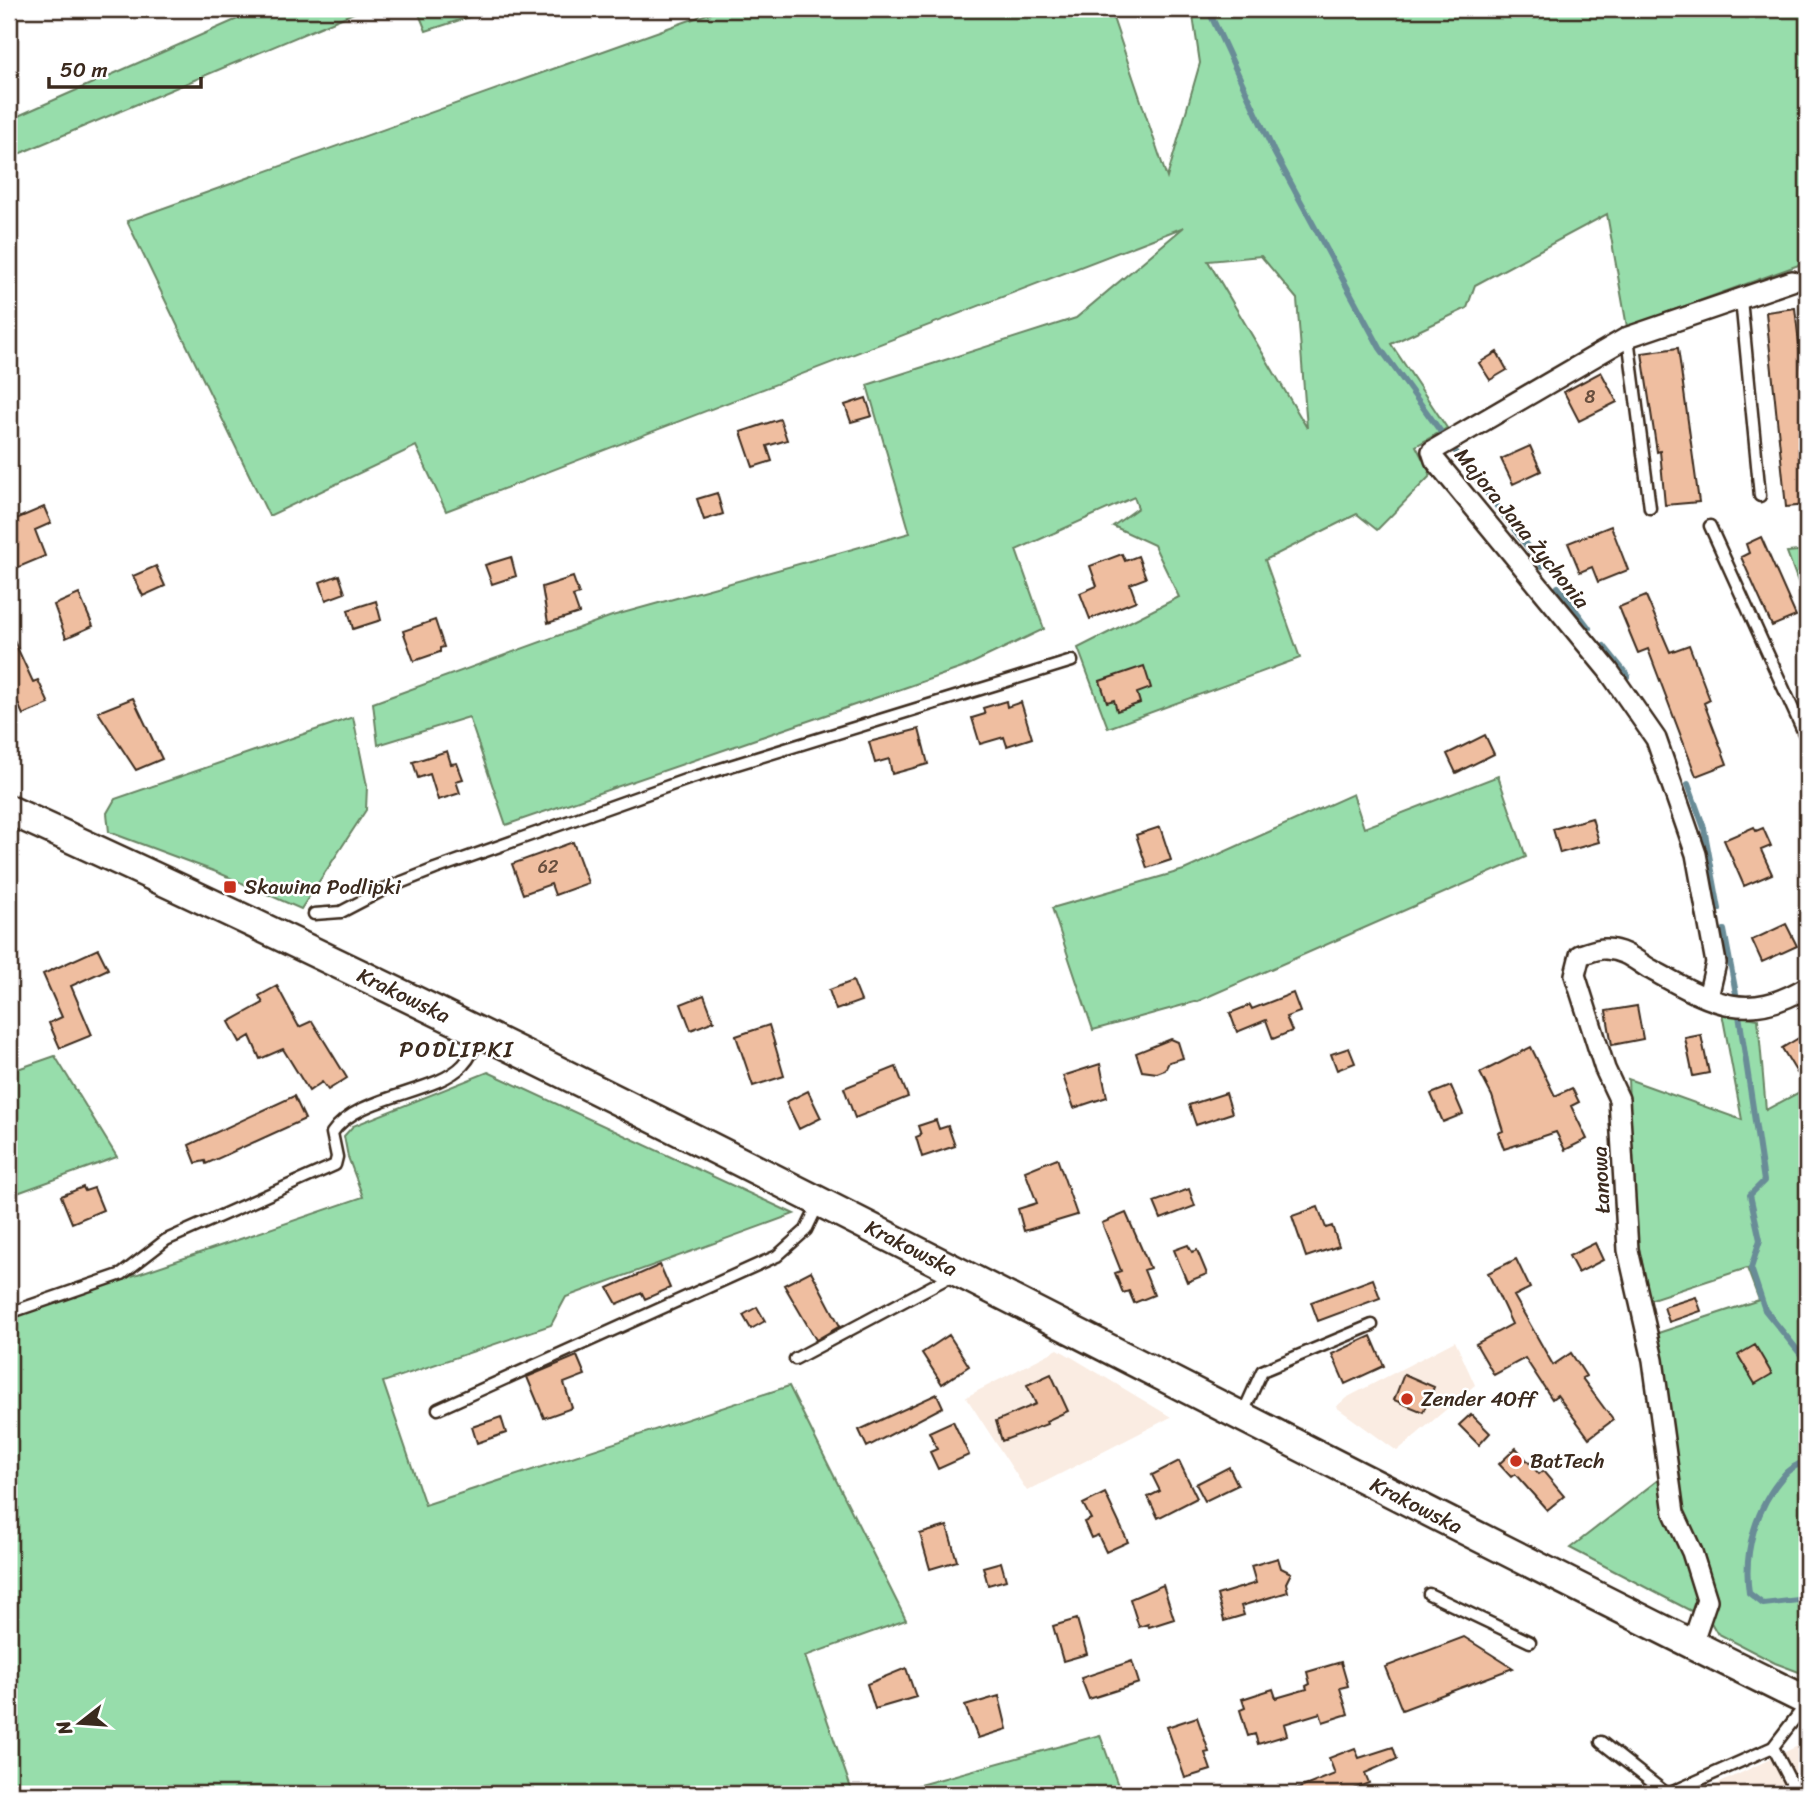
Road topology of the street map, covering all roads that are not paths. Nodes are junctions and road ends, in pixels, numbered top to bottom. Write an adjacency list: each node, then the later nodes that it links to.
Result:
1 (1792, 281): 2 (street, Majora Jana Żychonia)
2 (1741, 299): 3 (street, Majora Jana Żychonia); 4 (lane)
3 (1628, 337): 5 (lane); 12 (street, Majora Jana Żychonia)
4 (1760, 496)
5 (1650, 508)
6 (1710, 526): 8 (lane)
7 (1072, 661): 10 (lane)
8 (1807, 740)
9 (9, 810): 13 (main road, Krakowska)
10 (314, 914)
11 (1807, 987): 12 (street, Łanowa)
12 (1708, 997): 23 (street, Łanowa)
13 (481, 1032): 14 (main road, Krakowska); 16 (lane)
14 (820, 1199): 15 (main road, Krakowska); 19 (lane)
15 (960, 1271): 18 (lane); 20 (main road, Krakowska)
16 (9, 1313)
17 (1372, 1325): 20 (lane)
18 (795, 1359)
19 (438, 1409)
20 (1242, 1415): 23 (main road, Krakowska)
21 (1429, 1594): 22 (lane)
22 (1530, 1642)
23 (1692, 1644): 24 (main road, Krakowska)
24 (1807, 1702): 26 (lane)
25 (1601, 1742): 27 (lane)
26 (1773, 1747): 27 (lane); 28 (lane)
27 (1668, 1794)
28 (1797, 1794)

